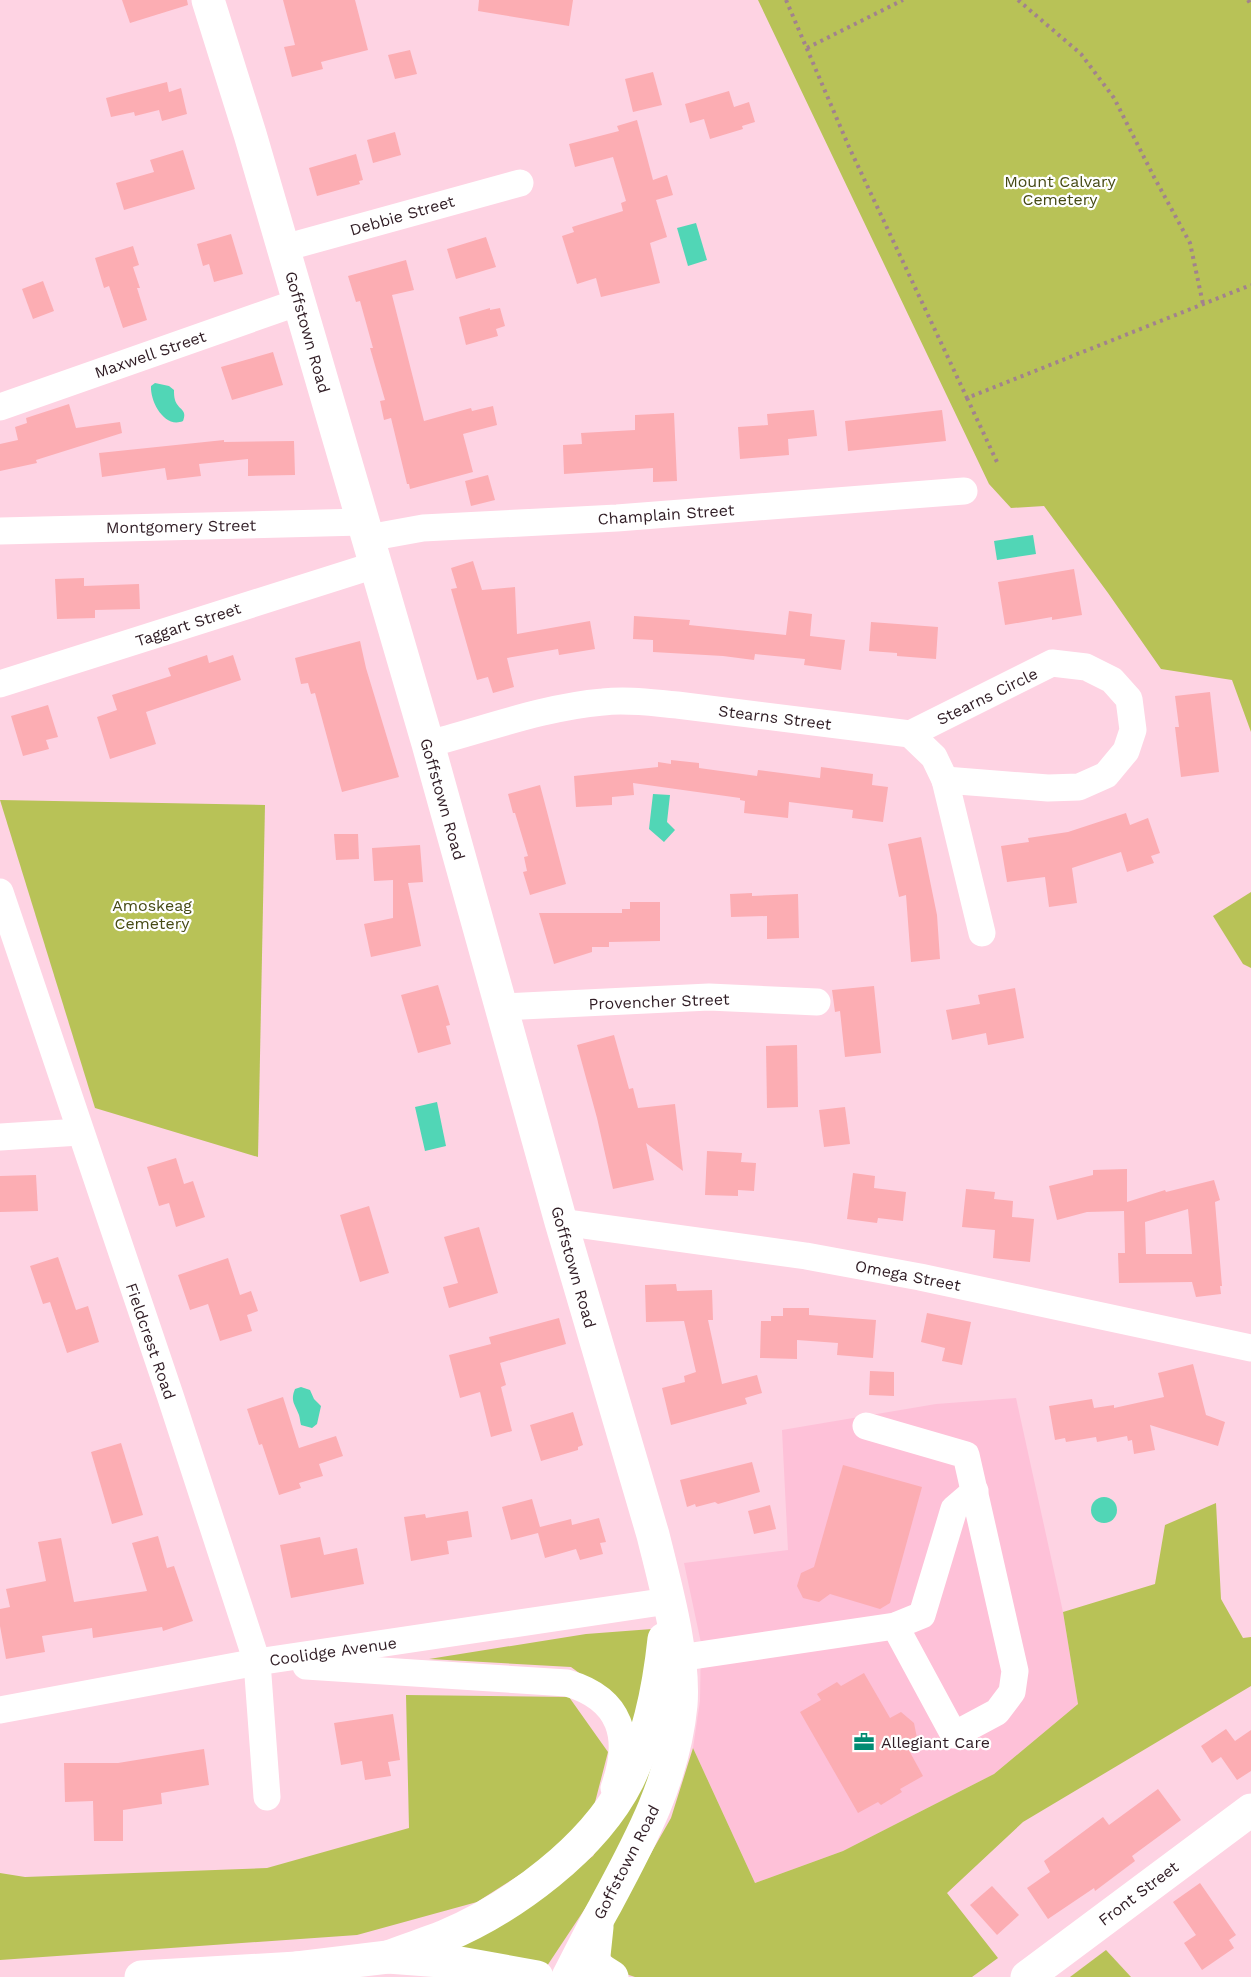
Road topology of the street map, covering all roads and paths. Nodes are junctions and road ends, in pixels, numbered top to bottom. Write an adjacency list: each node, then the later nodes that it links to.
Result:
1 (208, 0): 9 (main road, Goffstown Road)
2 (786, 0): 7 (path)
3 (903, 0): 7 (path)
4 (1018, 0): 12 (path)
5 (1248, 0): 6 (path)
6 (1251, 4)
7 (807, 48): 13 (path)
8 (520, 183): 9 (street, Debbie Street)
9 (284, 248): 11 (main road, Goffstown Road)
10 (1251, 285): 12 (path)
11 (299, 302): 14 (street, Maxwell Street); 18 (main road, Goffstown Road)
12 (1203, 304): 13 (path)
13 (967, 398): 15 (path)
14 (0, 407)
15 (997, 462)
16 (964, 491): 18 (street, Champlain Street)
17 (0, 531): 18 (street, Montgomery Street)
18 (369, 541): 19 (street, Taggart Street); 21 (main road, Goffstown Road)
19 (0, 684)
20 (910, 734): 21 (street, Stearns Street); 22 (street); 22 (street, Stearns Circle)
21 (428, 744): 26 (main road, Goffstown Road)
22 (945, 780): 24 (street)
23 (0, 892): 27 (street, Fieldcrest Road)
24 (982, 933)
25 (817, 1002): 26 (street, Provencher Street)
26 (501, 1006): 29 (main road, Goffstown Road)
27 (80, 1132): 28 (street); 36 (street, Fieldcrest Road)
28 (0, 1137)
29 (561, 1222): 30 (street, Omega Street); 33 (main road, Goffstown Road)
30 (1251, 1348)
31 (866, 1426): 32 (street)
32 (975, 1491): 34 (street); 34 (street)
33 (668, 1601): 35 (main road, Goffstown Road); 36 (street, Coolidge Avenue); 40 (main road, Goffstown Road)
34 (895, 1626): 35 (street)
35 (679, 1658): 41 (main road, Goffstown Road)
36 (257, 1662): 37 (street, Coolidge Avenue); 38 (street, Fieldcrest Road); 40 (street)
37 (0, 1710)
38 (267, 1797)
39 (1251, 1810): 48 (main road, Front Street)
40 (603, 1818): 42 (main road, Goffstown Road)
41 (598, 1919): 46 (main road, Goffstown Road); 47 (main road)
42 (388, 1957): 43 (main road); 45 (main road)
43 (310, 1973): 44 (main road)
44 (141, 1977)
45 (537, 1977)
46 (568, 1977)
47 (612, 1977)
48 (1027, 1977)

